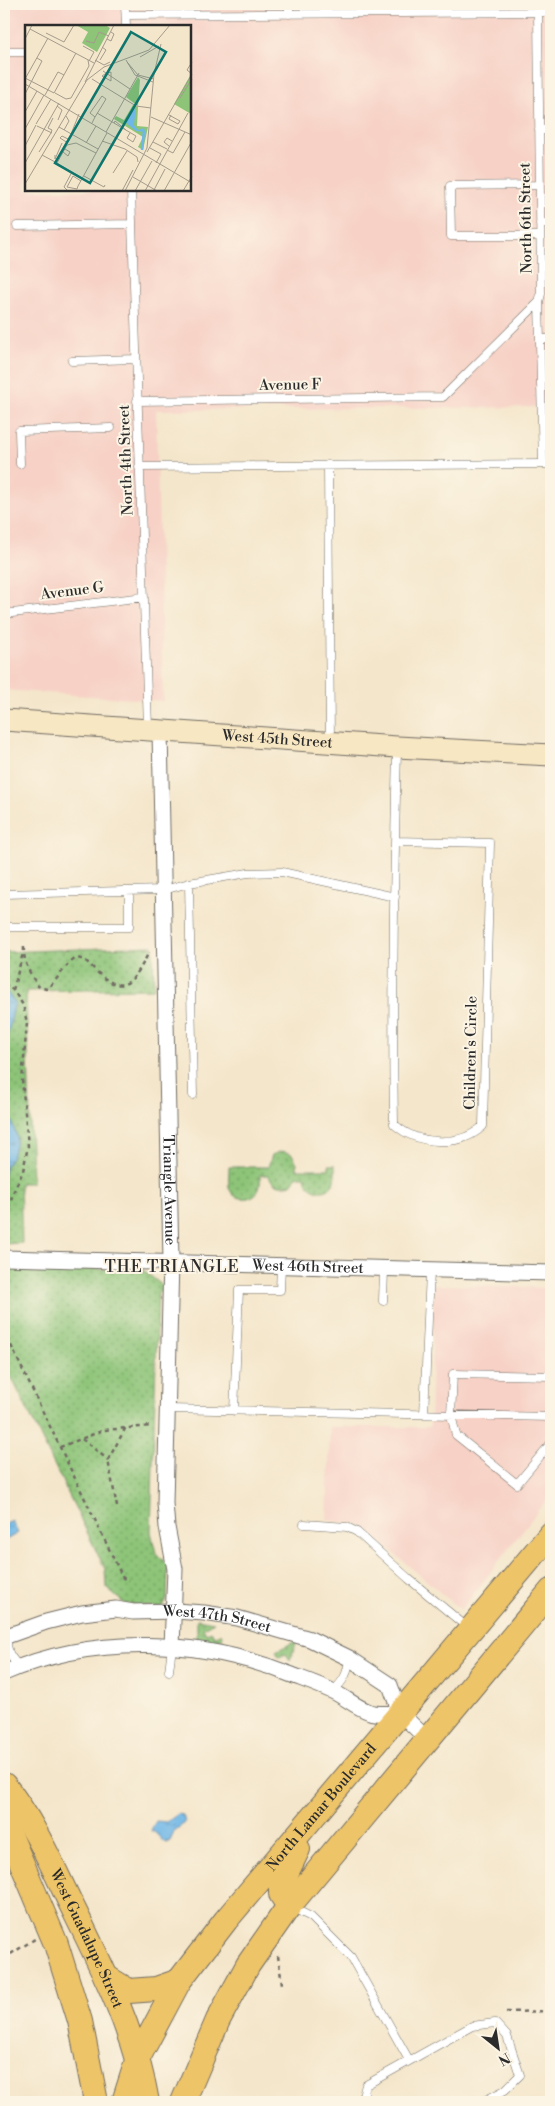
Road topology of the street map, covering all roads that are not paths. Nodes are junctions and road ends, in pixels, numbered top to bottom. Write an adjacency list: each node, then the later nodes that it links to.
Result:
1 (125, 4): 6 (lane)
2 (289, 4): 5 (lane)
3 (538, 12): 4 (lane); 5 (lane); 10 (lane, North 6th Street)
4 (551, 12)
5 (290, 14): 6 (lane)
6 (126, 15): 7 (lane)
7 (126, 25)
8 (4, 52): 9 (lane)
9 (25, 52)
10 (539, 130): 11 (lane); 12 (lane, North 6th Street)
11 (551, 130)
12 (540, 185): 15 (lane, North 6th Street); 18 (lane)
13 (131, 191): 14 (lane, North 4th Street)
14 (132, 224): 17 (lane); 22 (lane, North 4th Street)
15 (540, 224): 16 (lane); 18 (lane, North 6th Street)
16 (551, 224)
17 (17, 226)
18 (540, 236): 19 (lane, North 6th Street)
19 (539, 302): 20 (lane, North 6th Street); 26 (lane, Avenue F)
20 (540, 339): 21 (lane); 24 (lane, North 6th Street)
21 (551, 339)
22 (136, 359): 23 (lane); 26 (lane, North 4th Street)
23 (72, 361)
24 (541, 382): 25 (lane); 29 (lane, North 6th Street)
25 (551, 382)
26 (137, 401): 31 (lane, North 4th Street)
27 (110, 428): 28 (lane)
28 (20, 464)
29 (547, 464): 30 (lane)
30 (328, 465): 31 (lane); 36 (lane)
31 (140, 467): 32 (lane, North 4th Street)
32 (144, 597): 33 (lane, Avenue G); 35 (lane, North 4th Street)
33 (4, 614)
34 (4, 720): 35 (main road, West 45th Street)
35 (154, 730): 36 (main road, West 45th Street); 41 (street, Triangle Avenue)
36 (330, 742): 37 (main road, West 45th Street)
37 (397, 747): 38 (main road, West 45th Street); 39 (lane, Children's Circle)
38 (551, 754)
39 (395, 842): 44 (lane, Children's Circle); 44 (lane, Children's Circle)
40 (189, 883): 41 (lane); 44 (lane); 46 (lane)
41 (164, 890): 42 (lane); 48 (street, Triangle Avenue)
42 (129, 891): 43 (lane); 45 (lane)
43 (4, 894)
44 (395, 897)
45 (4, 927)
46 (193, 1096)
47 (4, 1258): 48 (street, West 46th Street)
48 (171, 1262): 49 (street, West 46th Street); 55 (street, Triangle Avenue)
49 (281, 1266): 50 (street, West 46th Street); 56 (lane)
50 (384, 1269): 51 (street, West 46th Street); 53 (lane)
51 (430, 1271): 52 (street, West 46th Street); 57 (lane)
52 (551, 1274)
53 (382, 1301)
54 (551, 1376): 58 (lane)
55 (168, 1409): 56 (lane); 64 (street, Triangle Avenue)
56 (234, 1411): 57 (lane)
57 (424, 1415): 58 (lane)
58 (451, 1416): 59 (lane); 60 (lane)
59 (551, 1416)
60 (551, 1443)
61 (304, 1524): 65 (lane)
62 (551, 1534): 65 (main road, North Lamar Boulevard)
63 (549, 1596): 74 (main road)
64 (175, 1611): 66 (street, West 47th Street); 67 (street, Triangle Avenue); 68 (street, West 47th Street)
65 (471, 1631): 73 (main road, North Lamar Boulevard)
66 (6, 1637): 69 (lane)
67 (172, 1646): 69 (street); 70 (lane); 72 (street)
68 (349, 1658): 72 (lane); 73 (street, West 47th Street)
69 (19, 1666): 71 (street)
70 (169, 1671)
71 (4, 1673)
72 (333, 1692): 73 (street)
73 (400, 1713): 74 (street, West 47th Street); 76 (main road, North Lamar Boulevard)
74 (427, 1738): 78 (main road)
75 (4, 1785): 79 (main road, West Guadalupe Street)
76 (322, 1806): 78 (main road); 80 (main road, North Lamar Boulevard)
77 (4, 1821): 83 (main road, West Guadalupe Street)
78 (289, 1906): 82 (lane); 86 (main road)
79 (106, 1977): 80 (main road); 81 (main road, West Guadalupe Street)
80 (179, 1981): 81 (main road, North Lamar Boulevard)
81 (138, 2058): 84 (main road, North Lamar Boulevard); 85 (main road, West Guadalupe Street)
82 (409, 2060): 87 (lane); 88 (lane)
83 (96, 2102)
84 (124, 2102)
85 (147, 2102)
86 (183, 2102)
87 (361, 2102)
88 (482, 2102)

